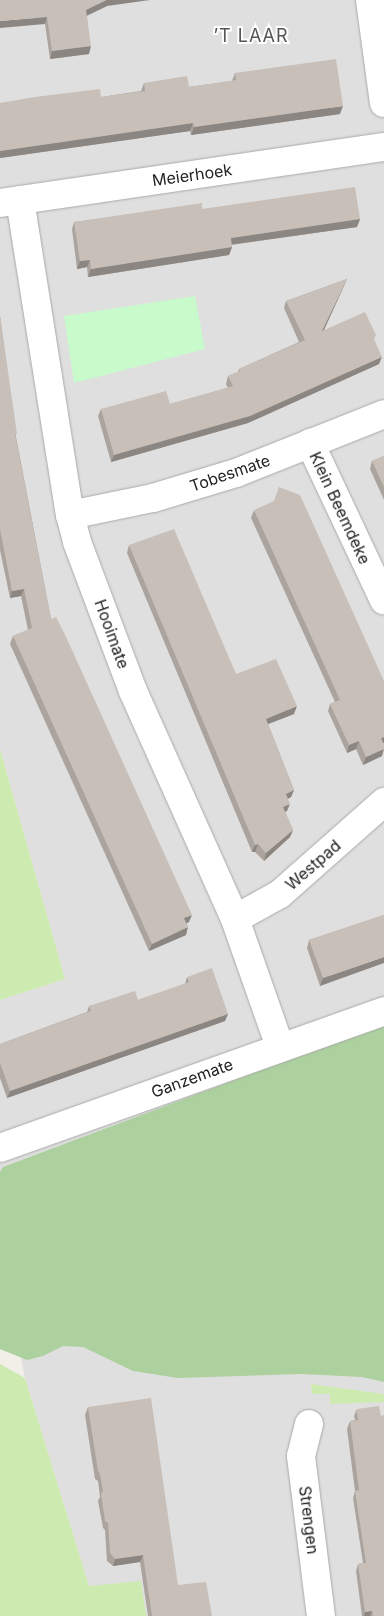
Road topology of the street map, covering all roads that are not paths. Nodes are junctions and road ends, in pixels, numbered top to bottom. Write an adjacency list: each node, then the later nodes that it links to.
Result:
1 (370, 0): 2 (street)
2 (384, 103)
3 (384, 147): 4 (street, Meierhoek)
4 (10, 201): 7 (street, Hooimate)
5 (384, 414): 6 (street, Tobesmate)
6 (310, 444): 7 (street, Tobesmate); 8 (street, Klein Beemdeke)
7 (70, 515): 10 (street, Hooimate)
8 (384, 600)
9 (384, 802): 10 (street, Westpad)
10 (235, 919): 12 (street, Hooimate)
11 (384, 1011): 12 (street, Ganzemate)
12 (280, 1047): 13 (street, Ganzemate)
13 (0, 1148)
14 (309, 1424): 15 (street, Strengen)
15 (321, 1616)

